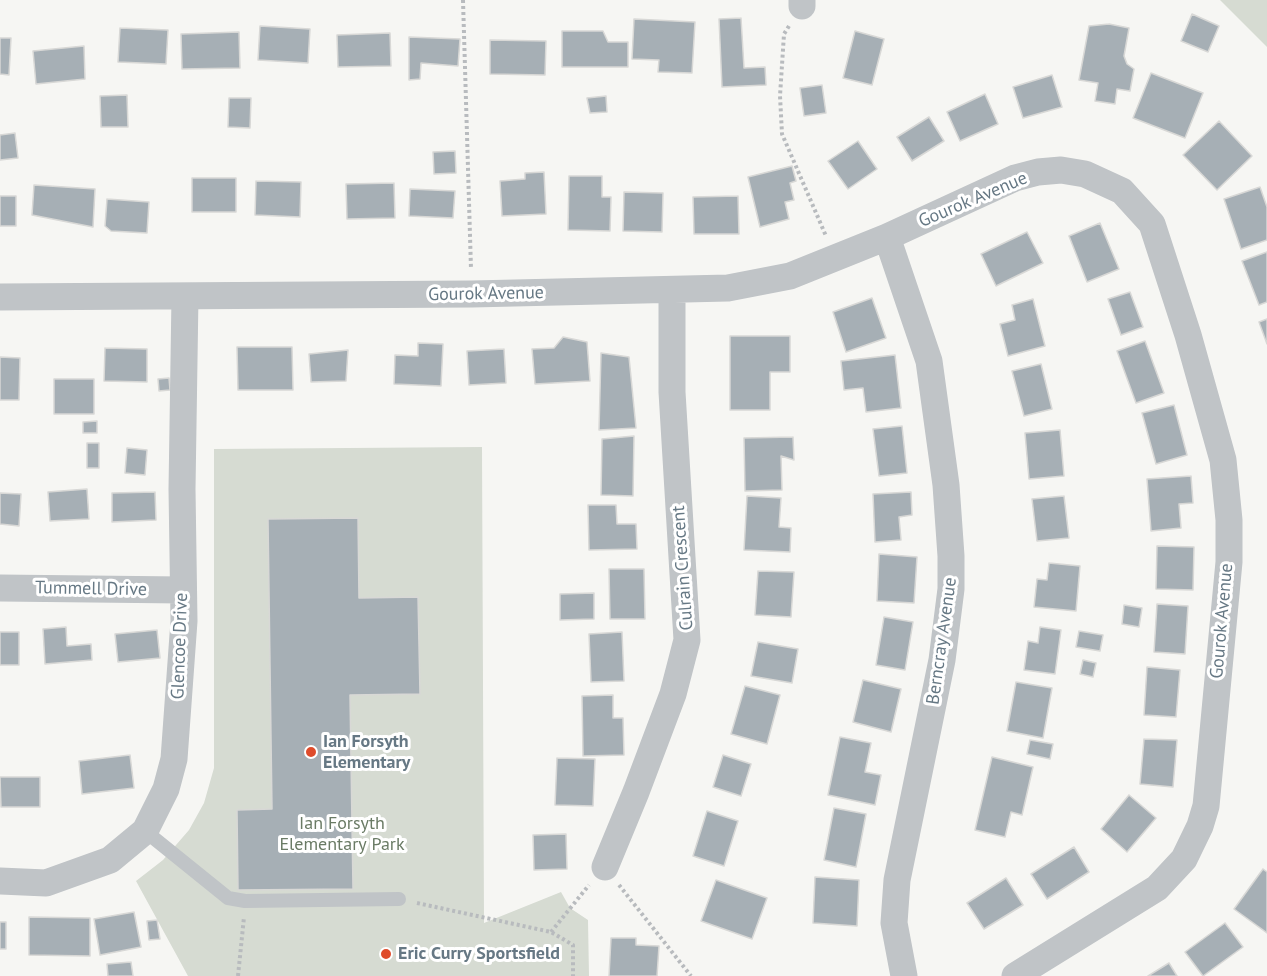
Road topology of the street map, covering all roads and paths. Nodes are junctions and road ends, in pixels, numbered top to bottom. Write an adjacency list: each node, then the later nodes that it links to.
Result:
1 (463, 0): 6 (path)
2 (802, 3): 4 (path)
3 (887, 237): 4 (street, Gourok Avenue); 20 (street, Berncray Avenue); 21 (street, Gourok Avenue)
4 (836, 259): 5 (street, Gourok Avenue)
5 (672, 291): 6 (street, Gourok Avenue); 12 (street, Culrain Crescent)
6 (472, 294): 7 (street, Gourok Avenue)
7 (185, 296): 8 (street, Gourok Avenue); 10 (street, Glencoe Drive)
8 (0, 297)
9 (0, 588): 10 (street, Tummell Drive)
10 (182, 590): 11 (street, Glencoe Drive)
11 (145, 831): 13 (street, Glencoe Drive); 15 (lane)
12 (604, 867): 16 (path); 19 (path)
13 (0, 881)
14 (399, 899): 15 (lane); 16 (path)
15 (245, 902): 17 (path)
16 (551, 932): 18 (path)
17 (238, 976)
18 (573, 976)
19 (691, 976)
20 (904, 976)
21 (1015, 976)

